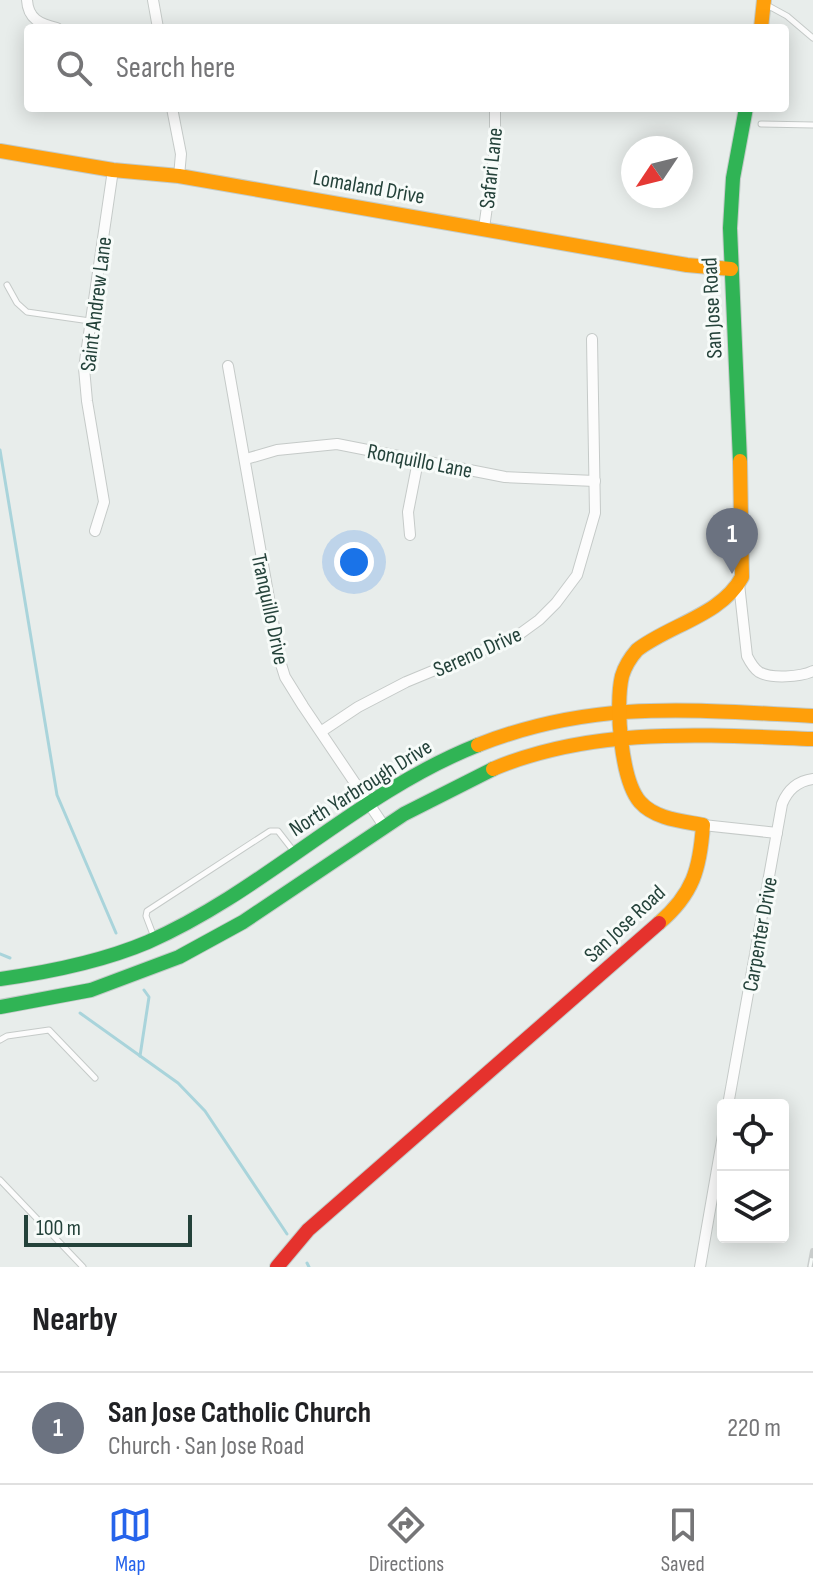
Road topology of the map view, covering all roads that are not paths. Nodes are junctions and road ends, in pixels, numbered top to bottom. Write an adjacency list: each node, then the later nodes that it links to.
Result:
1 (27, 0): 4 (street)
2 (153, 0): 5 (street)
3 (764, 2): 6 (street); 7 (lane)
4 (39, 24)
5 (157, 24)
6 (761, 24)
7 (813, 38)
8 (173, 112): 15 (street)
9 (495, 112): 16 (street, Safari Lane)
10 (745, 112): 17 (street, San Jose Road)
11 (761, 124): 12 (lane)
12 (813, 125)
13 (0, 151): 14 (street, Lomaland Drive)
14 (113, 170): 15 (street, Lomaland Drive); 19 (street, Saint Andrew Lane)
15 (179, 176): 16 (street, Lomaland Drive)
16 (484, 228): 17 (street, Lomaland Drive)
17 (731, 269): 27 (street, San Jose Road)
18 (7, 285): 19 (lane)
19 (90, 321): 25 (street, Saint Andrew Lane)
20 (592, 339): 24 (street, Sereno Drive)
21 (228, 366): 22 (street, Tranquillo Drive)
22 (246, 459): 23 (street, Ronquillo Lane); 31 (street, Tranquillo Drive)
23 (418, 461): 24 (street, Ronquillo Lane); 26 (street)
24 (595, 481): 31 (street, Sereno Drive)
25 (95, 531)
26 (410, 535)
27 (739, 584): 28 (street); 29 (street)
28 (813, 671)
29 (621, 711): 30 (street, North Yarbrough Drive); 32 (street); 35 (street, North Yarbrough Drive)
30 (813, 716)
31 (322, 731): 35 (street, Tranquillo Drive)
32 (623, 739): 33 (street, North Yarbrough Drive); 36 (street); 37 (street, North Yarbrough Drive)
33 (813, 739)
34 (813, 779): 38 (street, Carpenter Drive)
35 (368, 803): 37 (street, Tranquillo Drive); 39 (street, North Yarbrough Drive)
36 (703, 825): 38 (street); 50 (street, San Jose Road)
37 (384, 826): 41 (street, North Yarbrough Drive)
38 (777, 833): 46 (street, Carpenter Drive)
39 (295, 852): 40 (street, North Yarbrough Drive); 40 (lane)
40 (155, 938): 41 (street); 42 (street, North Yarbrough Drive)
41 (165, 963): 43 (street, North Yarbrough Drive)
42 (0, 979)
43 (0, 1007)
44 (1, 1039): 45 (lane)
45 (95, 1078)
46 (729, 1099)
47 (717, 1169): 51 (street)
48 (0, 1180): 49 (lane)
49 (83, 1267)
50 (277, 1267)
51 (700, 1267)

